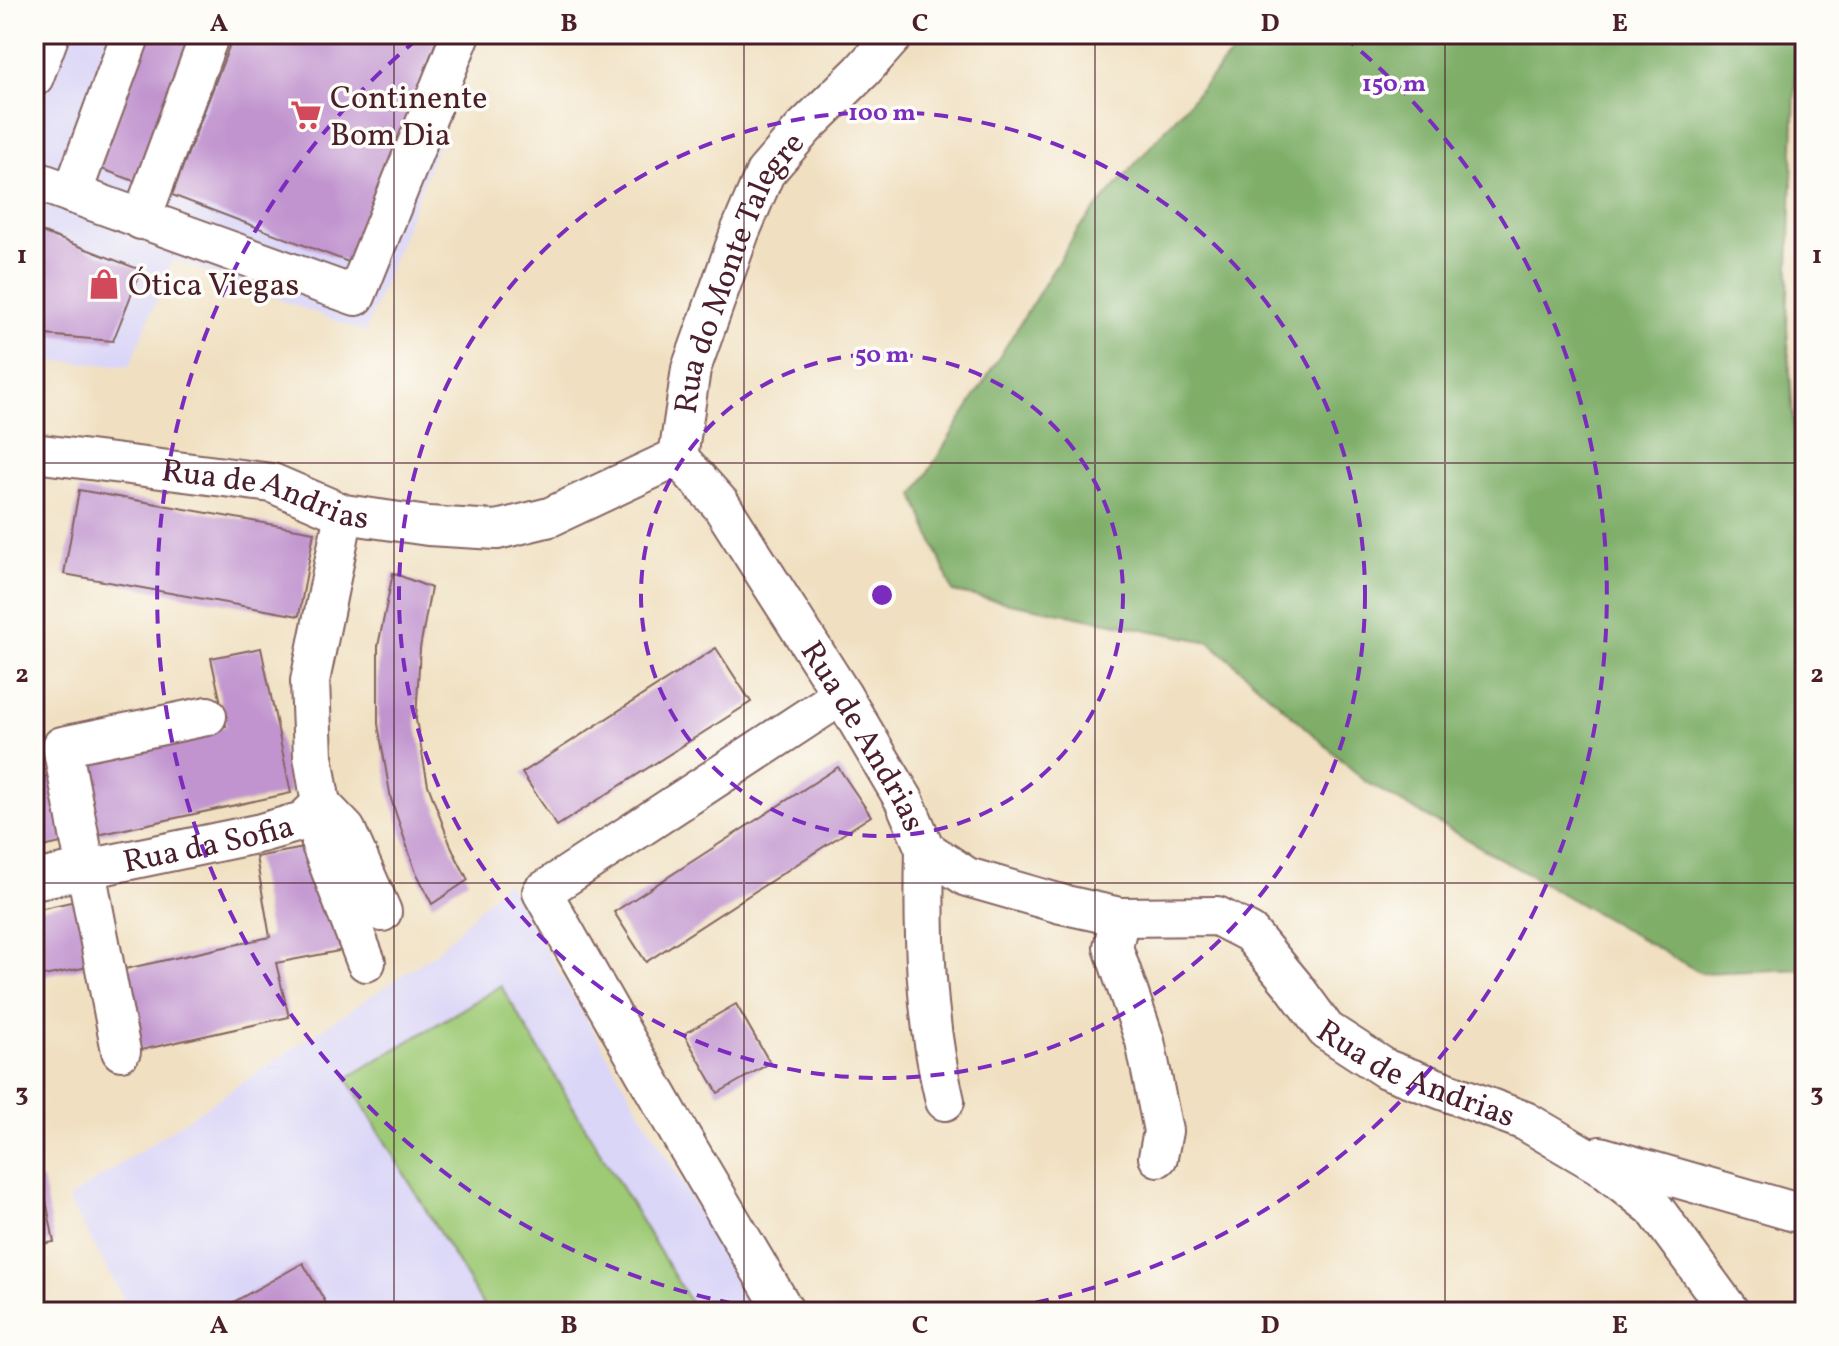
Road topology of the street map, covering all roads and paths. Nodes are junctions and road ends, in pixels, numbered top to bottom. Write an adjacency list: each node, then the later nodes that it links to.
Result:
1 (50, 34): 6 (street)
2 (131, 34): 8 (street)
3 (210, 34): 9 (street)
4 (461, 34): 9 (street)
5 (895, 34): 11 (street, Rua do Monte Talegre)
6 (34, 77)
7 (34, 180): 8 (street)
8 (72, 194): 9 (street)
9 (141, 220)
10 (34, 453): 12 (street, Rua de Andrias)
11 (678, 457): 12 (street, Rua de Andrias); 13 (street, Rua de Andrias)
12 (344, 514): 15 (street, Rua da Sofia)
13 (842, 695): 16 (street, Rua de Andrias); 27 (street)
14 (207, 716): 17 (street)
15 (321, 804): 17 (street, Rua da Sofia); 19 (street); 21 (street)
16 (925, 849): 20 (street, Rua de Andrias); 23 (street)
17 (88, 870): 18 (street, Rua da Sofia); 22 (street)
18 (34, 880)
19 (382, 912)
20 (1120, 917): 24 (street, Rua de Andrias); 25 (street)
21 (366, 962)
22 (121, 1051)
23 (945, 1101)
24 (1567, 1146): 26 (street); 28 (street, Rua de Andrias)
25 (1158, 1157)
26 (1805, 1215)
27 (785, 1312)
28 (1730, 1312)

